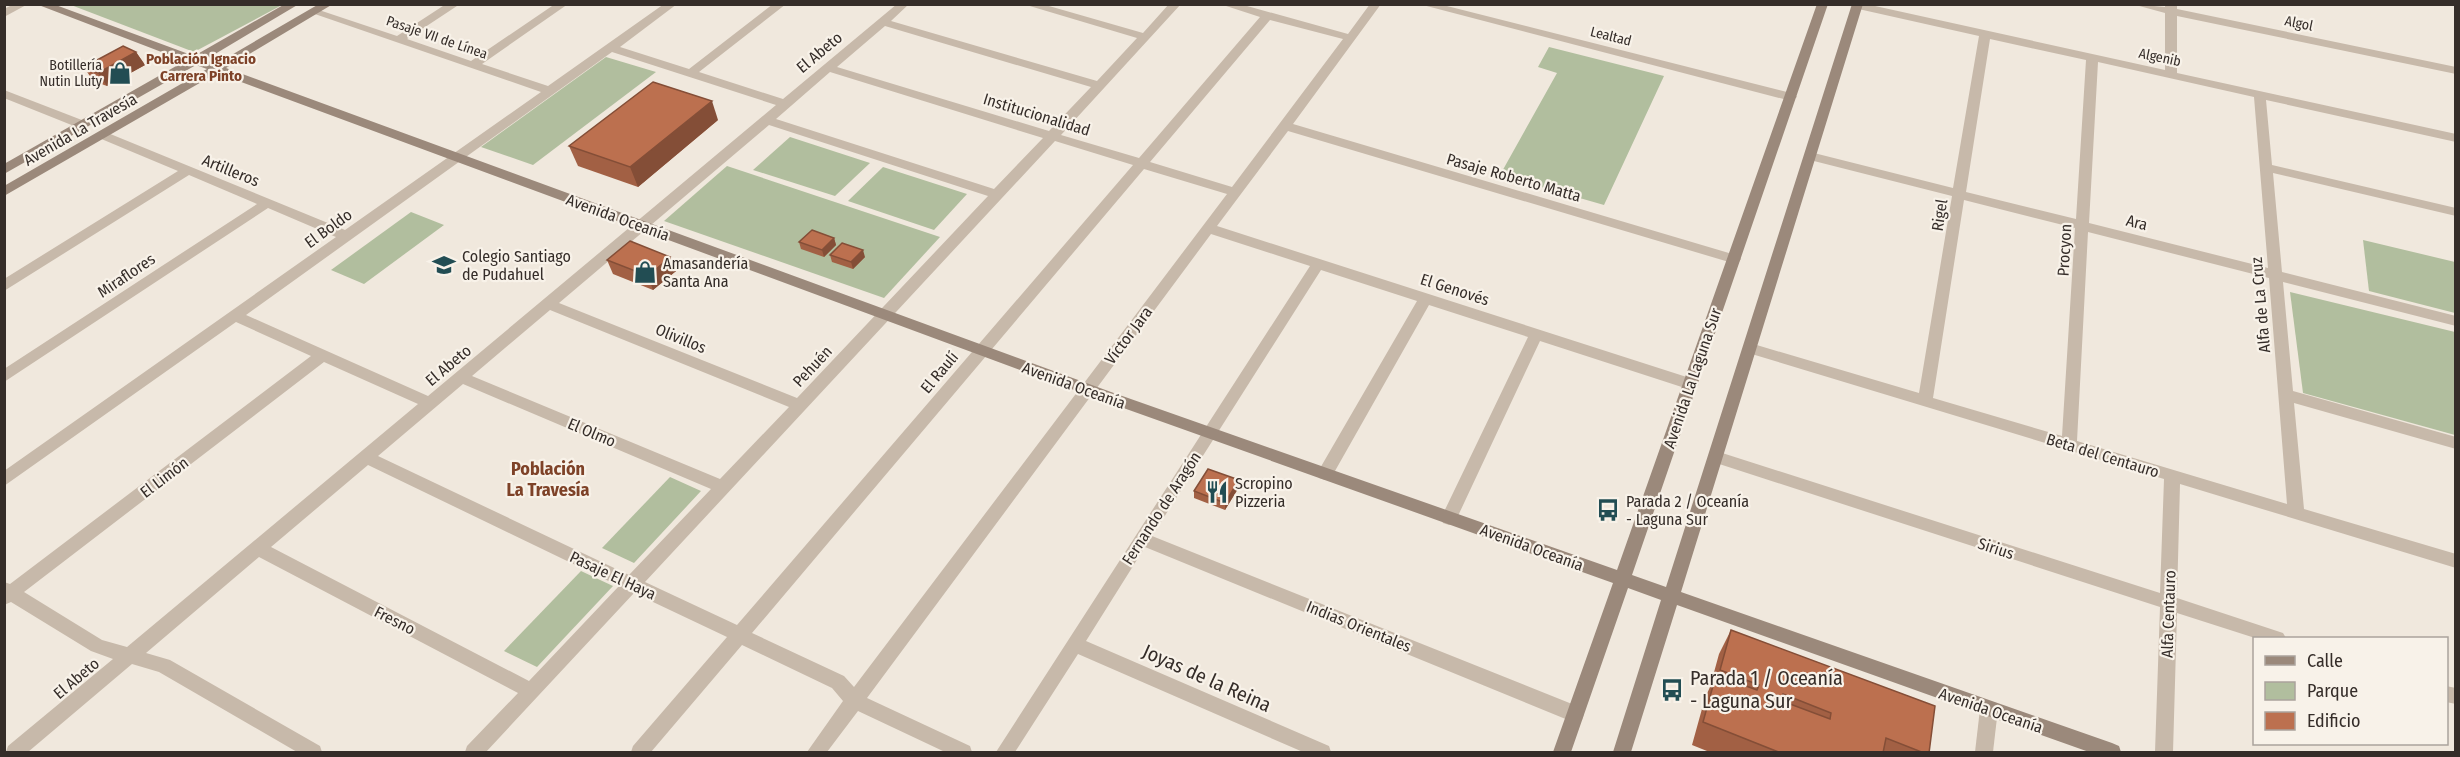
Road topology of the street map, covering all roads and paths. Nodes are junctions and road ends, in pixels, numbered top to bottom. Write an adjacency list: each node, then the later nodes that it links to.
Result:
1 (23, 4): 20 (street)
2 (42, 4): 29 (street, Avenida Oceanía)
3 (294, 4): 29 (street, Avenida La Travesía)
4 (327, 4): 19 (street, Avenida La Travesía)
5 (455, 4): 26 (street)
6 (563, 4): 30 (street)
7 (672, 4): 27 (street, El Boldo)
8 (781, 4): 34 (street)
9 (904, 4): 22 (street, El Abeto)
10 (1028, 4): 24 (street)
11 (1176, 4): 24 (street, Pehuén)
12 (1225, 4): 21 (street)
13 (1376, 4): 25 (street, Víctor Jara)
14 (1424, 4): 40 (street, Lealtad)
15 (2137, 4): 18 (street, Algol)
16 (1821, 5): 40 (street, Avenida La Laguna Sur)
17 (1858, 5): 23 (street, Algenib); 48 (street)
18 (2170, 8): 33 (street, Algol); 35 (street)
19 (315, 12): 26 (street, Pasaje VII de Línea); 32 (street, Avenida La Travesía)
20 (4, 14)
21 (1267, 16): 25 (street); 50 (street, El Raulí)
22 (883, 22): 31 (street, El Abeto); 36 (street)
23 (1984, 34): 28 (street, Algenib); 56 (street, Rigel)
24 (1146, 37): 36 (street, Pehuén)
25 (1351, 38): 44 (street, Víctor Jara)
26 (398, 40): 30 (street, Pasaje VII de Línea)
27 (612, 48): 34 (street); 37 (street, El Boldo)
28 (2092, 58): 35 (street, Algenib); 60 (street, Procyon)
29 (194, 62): 32 (street, Avenida Oceanía); 43 (street, Avenida La Travesía)
30 (472, 65): 37 (street, Pasaje VII de Línea)
31 (829, 68): 41 (street, El Abeto); 46 (street, Institucionalidad)
32 (216, 69): 45 (street, Avenida La Travesía); 49 (street, Avenida Oceanía)
33 (2456, 72)
34 (692, 73): 41 (street)
35 (2171, 75): 39 (street, Algenib)
36 (1100, 86): 46 (street, Pehuén)
37 (550, 91): 49 (street, El Boldo)
38 (4, 94): 43 (street)
39 (2260, 95): 47 (street, Algenib); 51 (street, Alfa de La Cruz)
40 (1791, 97): 64 (street, Avenida La Laguna Sur)
41 (786, 104): 42 (street, El Abeto)
42 (767, 120): 57 (street); 61 (street, El Abeto)
43 (83, 125): 52 (street, Avenida La Travesía)
44 (1285, 126): 55 (street, Víctor Jara); 64 (street, Pasaje Roberto Matta)
45 (103, 135): 53 (street, Artilleros); 54 (street, Avenida La Travesía)
46 (1053, 136): 50 (street, Institucionalidad); 57 (street, Pehuén)
47 (2456, 138)
48 (1810, 156): 56 (street, Ara); 74 (street)
49 (456, 158): 61 (street, Avenida Oceanía); 63 (street, El Boldo)
50 (1141, 164): 55 (street, Institucionalidad); 75 (street, El Raulí)
51 (2266, 168): 59 (street); 66 (street, Alfa de La Cruz)
52 (4, 170)
53 (188, 170): 58 (street, Artilleros); 67 (street)
54 (4, 192)
55 (1235, 192): 62 (street, Víctor Jara)
56 (1959, 194): 60 (street, Ara); 82 (street, Rigel)
57 (998, 195): 70 (street, Pehuén)
58 (267, 203): 63 (street, Artilleros); 77 (street, Miraflores)
59 (2456, 212)
60 (2082, 225): 66 (street, Ara); 87 (street, Procyon)
61 (641, 226): 69 (street, El Abeto); 70 (street, Avenida Oceanía)
62 (1208, 228): 65 (street, El Genovés); 80 (street, Víctor Jara)
63 (347, 236): 71 (street, El Boldo)
64 (1734, 259): 79 (street, Avenida La Laguna Sur)
65 (1318, 264): 68 (street, El Genovés); 85 (street, Fernando de Aragón)
66 (2276, 275): 72 (street, Ara); 81 (street, Alfa de La Cruz)
67 (4, 286)
68 (1426, 298): 73 (street, El Genovés); 90 (street)
69 (548, 304): 78 (street, El Abeto); 84 (street, Olivillos)
70 (884, 315): 75 (street, Avenida Oceanía); 84 (street, Pehuén)
71 (235, 316): 76 (street); 92 (street, El Boldo)
72 (2456, 321)
73 (1536, 334): 79 (street, El Genovés); 95 (street)
74 (1750, 348): 82 (street, Beta del Centauro); 89 (street)
75 (980, 351): 80 (street, Avenida Oceanía); 104 (street, El Raulí)
76 (323, 356): 83 (street); 101 (street, El Limón)
77 (4, 377)
78 (461, 377): 83 (street, El Abeto); 93 (street, El Olmo)
79 (1690, 384): 99 (street, Avenida La Laguna Sur)
80 (1086, 389): 85 (street, Avenida Oceanía); 109 (street, Víctor Jara)
81 (2286, 395): 86 (street); 94 (street, Alfa de La Cruz)
82 (1925, 401): 87 (street, Beta del Centauro)
83 (430, 403): 88 (street, El Abeto)
84 (800, 405): 93 (street, Pehuén)
85 (1209, 433): 90 (street, Avenida Oceanía); 96 (street, Fernando de Aragón)
86 (2456, 443)
87 (2069, 444): 91 (street, Beta del Centauro)
88 (366, 457): 97 (street, El Abeto); 100 (street, Pasaje El Haya)
89 (1716, 457): 102 (street); 103 (street, Sirius)
90 (1325, 474): 95 (street, Avenida Oceanía)
91 (2172, 475): 94 (street, Beta del Centauro); 103 (street, Alfa Centauro)
92 (4, 480)
93 (723, 487): 100 (street, Pehuén)
94 (2296, 513): 98 (street, Beta del Centauro)
95 (1449, 518): 99 (street, Avenida Oceanía)
96 (1142, 539): 106 (street, Fernando de Aragón); 111 (street, Indias Orientales)
97 (258, 548): 107 (street, El Abeto); 108 (street, Fresno)
98 (2456, 561)
99 (1622, 579): 102 (street, Avenida Oceanía); 111 (street, Avenida La Laguna Sur)
100 (632, 584): 104 (street, Pasaje El Haya); 108 (street, Pehuén)
101 (7, 593): 107 (street)
102 (1671, 596): 110 (street, Avenida Oceanía); 121 (street)
103 (2168, 603): 105 (street, Sirius); 124 (street, Alfa Centauro)
104 (740, 635): 109 (street, Pasaje El Haya); 115 (street, El Raulí)
105 (2271, 637)
106 (1074, 644): 118 (street, Fernando de Aragón); 119 (street, Joyas de la Reina)
107 (129, 656): 112 (street, El Abeto); 113 (street)
108 (532, 691): 114 (street, Pehuén)
109 (855, 700): 116 (street, Víctor Jara); 117 (street, Pasaje El Haya)
110 (1989, 709): 122 (street); 123 (street, Avenida Oceanía)
111 (1575, 714): 120 (street, Avenida La Laguna Sur)
112 (15, 753)
113 (313, 753)
114 (474, 753)
115 (640, 753)
116 (816, 753)
117 (963, 753)
118 (1005, 753)
119 (1322, 753)
120 (1562, 753)
121 (1622, 753)
122 (1984, 753)
123 (2112, 753)
124 (2164, 753)

